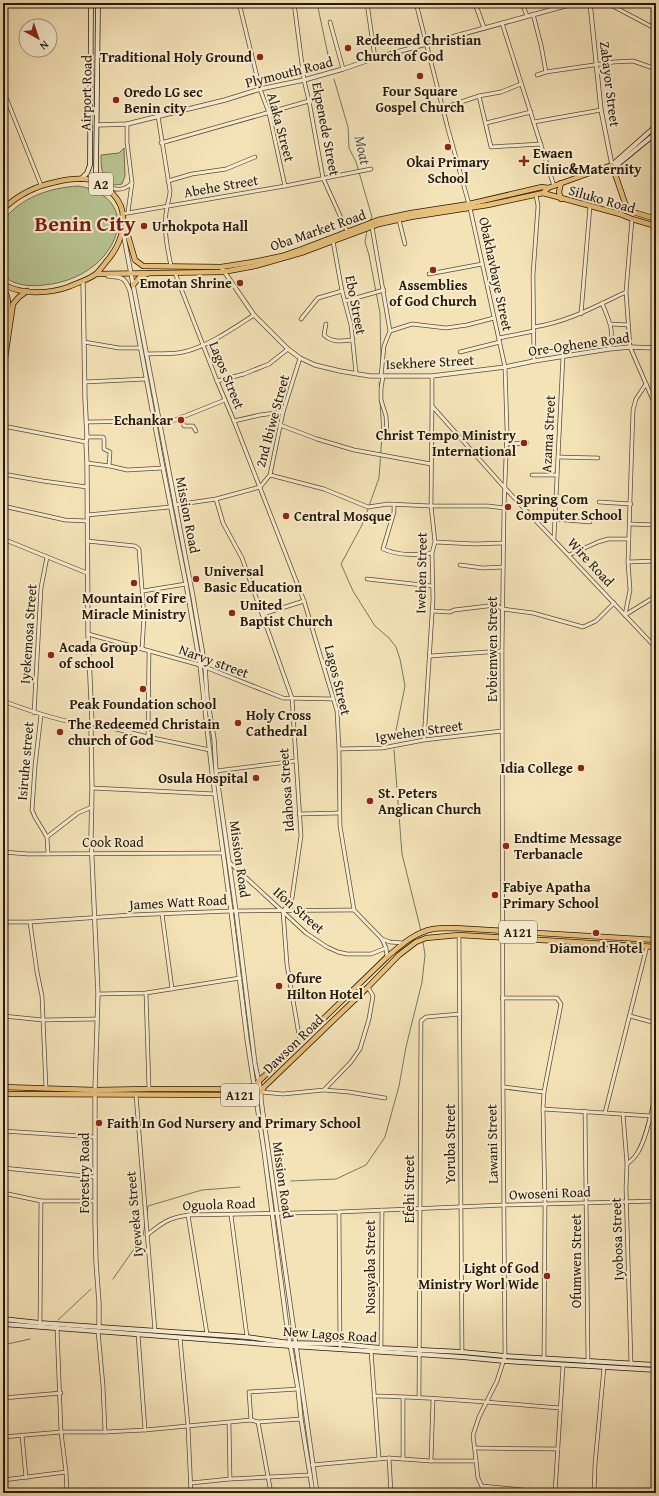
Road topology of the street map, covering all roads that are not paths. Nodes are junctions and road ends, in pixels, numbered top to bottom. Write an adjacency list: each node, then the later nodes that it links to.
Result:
1 (91, 3): 52 (main road, Airport Road)
2 (98, 3): 43 (main road, Airport Road)
3 (238, 3): 31 (street, Alaka Street)
4 (294, 3): 29 (street, Ekpenede Street)
5 (367, 3): 23 (street)
6 (416, 3): 22 (street, Obakhavbaye Street)
7 (475, 3): 20 (street)
8 (522, 3): 17 (street)
9 (556, 3): 15 (street)
10 (576, 3): 15 (street, Plymouth Road)
11 (590, 3): 24 (street, Zabayor Street)
12 (607, 3): 21 (street)
13 (647, 3): 14 (street)
14 (656, 5)
15 (557, 9): 16 (street, Plymouth Road)
16 (533, 14): 17 (street, Plymouth Road); 27 (street)
17 (527, 16): 19 (street, Plymouth Road)
18 (330, 22): 26 (street)
19 (502, 23): 20 (street, Plymouth Road); 30 (street)
20 (484, 28): 22 (street, Plymouth Road)
21 (656, 29)
22 (426, 44): 23 (street, Plymouth Road); 35 (street, Obakhavbaye Street)
23 (375, 58): 26 (street, Plymouth Road)
24 (596, 64): 25 (street); 27 (street); 36 (street, Zabayor Street)
25 (656, 68)
26 (343, 69): 29 (street, Plymouth Road)
27 (546, 72): 28 (street)
28 (537, 75)
29 (304, 80): 31 (street, Plymouth Road); 34 (street, Ekpenede Street)
30 (521, 84): 33 (street); 37 (street)
31 (260, 89): 38 (street, Alaka Street); 39 (street, Plymouth Road)
32 (3, 90): 57 (street)
33 (478, 96): 35 (street); 41 (street)
34 (310, 101): 38 (street); 51 (street, Ekpenede Street)
35 (443, 108): 66 (street, Obakhavbaye Street)
36 (601, 110): 40 (street); 49 (street, Zabayor Street)
37 (530, 112): 40 (street); 41 (street)
38 (269, 113): 46 (street); 59 (street, Alaka Street)
39 (158, 116): 42 (street, Plymouth Road); 46 (street)
40 (534, 122): 47 (street)
41 (486, 123): 47 (street)
42 (126, 124): 43 (street, Plymouth Road); 55 (street)
43 (97, 125): 54 (main road, Airport Road)
44 (656, 126): 49 (main road)
45 (656, 133): 49 (main road)
46 (161, 143): 53 (street)
47 (541, 144): 60 (street)
48 (255, 157): 53 (street)
49 (612, 165): 56 (main road); 69 (main road, Zabayor Street)
50 (371, 169): 51 (street, Abehe Street)
51 (322, 178): 59 (street, Abehe Street); 78 (street, Ekpenede Street)
52 (81, 179): 54 (main road, A2); 57 (main road, A2)
53 (168, 181): 65 (street)
54 (99, 183): 58 (main road, A2)
55 (132, 183): 58 (street); 70 (street)
56 (561, 183): 60 (main road); 64 (main road)
57 (41, 185): 68 (main road, A2)
58 (106, 186): 71 (main road, A2)
59 (285, 186): 65 (street, Abehe Street)
60 (554, 186): 61 (main road)
61 (548, 188): 62 (main road); 66 (main road, Oba Market Road)
62 (543, 193): 63 (main road, Oba Market Road); 64 (main road, Siluko Road)
63 (536, 194): 66 (main road, Oba Market Road); 106 (street)
64 (562, 199): 67 (main road, Siluko Road)
65 (167, 206): 70 (street, Abehe Street); 83 (street)
66 (470, 206): 74 (main road, Oba Market Road); 78 (main road, Oba Market Road); 82 (street, Obakhavbaye Street)
67 (590, 206): 72 (main road, Siluko Road); 99 (street)
68 (3, 210)
69 (630, 211): 73 (main road, Siluko Road)
70 (128, 212): 71 (street, Abehe Street)
71 (122, 214): 75 (main road, A2)
72 (632, 219): 76 (main road, Siluko Road); 96 (street)
73 (656, 219)
74 (399, 220): 77 (main road, Oba Market Road); 81 (street)
75 (124, 222): 79 (main road, A2); 83 (main road, Oba Market Road)
76 (656, 226)
77 (372, 227): 80 (main road, Oba Market Road); 93 (street)
78 (347, 231): 84 (main road, Oba Market Road)
79 (123, 232): 85 (street, Mission Road); 88 (main road, A2)
80 (334, 241): 84 (main road, Oba Market Road); 95 (street, Ebo Street)
81 (405, 244)
82 (482, 264): 89 (street); 101 (street, Obakhavbaye Street)
83 (171, 266): 84 (main road, Oba Market Road)
84 (222, 269): 87 (main road, Oba Market Road); 100 (street, Isekhere Street)
85 (131, 272): 86 (main road, Oba Market Road); 88 (main road, Oba Market Road); 92 (street, Mission Road)
86 (151, 272): 87 (main road, Oba Market Road); 92 (main road)
87 (176, 273): 114 (street, Lagos Street)
88 (98, 274): 90 (main road, A2); 116 (street, Mission Road)
89 (429, 274)
90 (83, 281): 94 (main road, A2); 112 (street, Forestry Road)
91 (3, 285): 94 (main road, A2); 110 (main road, A2)
92 (133, 285): 121 (street, Mission Road)
93 (384, 290): 97 (street); 107 (street)
94 (27, 291): 126 (main road)
95 (342, 291): 97 (street, Ebo Street); 102 (street)
96 (626, 292): 98 (street); 105 (street)
97 (345, 301): 111 (street, Ebo Street)
98 (602, 303): 99 (street); 104 (street)
99 (581, 314): 106 (street)
100 (254, 315): 114 (street); 118 (street, Isekhere Street)
101 (494, 318): 107 (street); 109 (street, Obakhavbaye Street)
102 (302, 320)
103 (326, 324): 111 (street)
104 (611, 324): 105 (street); 119 (street)
105 (628, 325): 115 (street)
106 (534, 327): 108 (street)
107 (390, 331): 128 (street)
108 (534, 331): 109 (street); 124 (street)
109 (499, 338): 113 (street, Obakhavbaye Street)
110 (3, 339)
111 (353, 340): 127 (street, Ebo Street)
112 (84, 342): 116 (street); 132 (street, Forestry Road)
113 (500, 342): 120 (street); 125 (street, Obakhavbaye Street)
114 (203, 345): 121 (street); 131 (street, Lagos Street)
115 (630, 347): 117 (street, Ore-Oghene Road); 119 (street, Ore-Oghene Road); 133 (street)
116 (140, 348): 130 (street, Mission Road)
117 (656, 348)
118 (288, 349): 123 (street, Isekhere Street); 131 (street)
119 (609, 349): 122 (street, Ore-Oghene Road)
120 (460, 352)
121 (146, 354): 144 (street, Mission Road)
122 (563, 356): 124 (street, Ore-Oghene Road); 151 (street, Azama Street)
123 (300, 358): 127 (street, Isekhere Street); 137 (street, 2nd Ibiwe Street)
124 (534, 360): 125 (street, Ore-Oghene Road)
125 (505, 368): 129 (street, Isekhere Street); 150 (street, Evbiemwen Street)
126 (3, 372)
127 (356, 373): 128 (street, Isekhere Street)
128 (382, 376): 129 (street, Isekhere Street); 146 (street)
129 (432, 376): 135 (street)
130 (146, 379): 132 (street); 139 (street, Mission Road)
131 (217, 381): 134 (street, Lagos Street)
132 (85, 382): 141 (street, Forestry Road)
133 (646, 384): 136 (street); 167 (street)
134 (224, 400): 138 (street); 140 (street, Lagos Street)
135 (432, 406): 154 (street, Iwehen Street); 161 (street, Wire Road)
136 (656, 407)
137 (283, 412): 140 (street); 142 (street, 2nd Ibiwe Street)
138 (181, 417): 144 (street); 145 (street)
139 (155, 421): 141 (street); 156 (street, Mission Road)
140 (234, 421): 163 (street, Lagos Street)
141 (86, 422): 147 (street, Forestry Road)
142 (280, 425): 154 (street); 158 (street, 2nd Ibiwe Street)
143 (3, 426): 148 (street)
144 (160, 426): 168 (street, Mission Road)
145 (196, 431)
146 (387, 432)
147 (87, 437): 148 (street, Forestry Road); 155 (street)
148 (86, 442): 153 (street, Forestry Road)
149 (527, 443): 150 (street)
150 (507, 444): 161 (street, Evbiemwen Street)
151 (558, 457): 152 (street); 160 (street, Azama Street)
152 (598, 458)
153 (87, 463): 155 (street); 162 (street, Forestry Road)
154 (431, 464): 170 (street, Iwehen Street)
155 (109, 466): 156 (street)
156 (163, 468): 171 (street, Mission Road)
157 (3, 474): 162 (street)
158 (270, 475): 163 (street, 2nd Ibiwe Street); 166 (street)
159 (532, 475): 160 (street)
160 (557, 475): 174 (street, Azama Street)
161 (504, 486): 172 (street, Evbiemwen Street); 179 (street, Wire Road)
162 (87, 487): 173 (street, Forestry Road)
163 (260, 487): 164 (street); 198 (street, Lagos Street)
164 (216, 499): 168 (street); 202 (street, Idahosa Street)
165 (599, 502): 167 (street)
166 (394, 504): 170 (street); 185 (street)
167 (631, 504): 177 (street)
168 (175, 505): 211 (street, Mission Road)
169 (3, 506): 175 (street)
170 (431, 506): 172 (street); 183 (street, Iwehen Street)
171 (170, 507): 173 (street); 194 (street, Mission Road)
172 (504, 508): 184 (street, Evbiemwen Street)
173 (87, 514): 175 (street, Forestry Road)
174 (554, 519): 176 (street); 179 (street, Azama Street)
175 (87, 521): 182 (street, Forestry Road)
176 (590, 522)
177 (630, 524): 178 (street); 181 (street)
178 (656, 525)
179 (554, 538): 186 (street, Wire Road)
180 (3, 539): 187 (street)
181 (629, 539): 186 (street); 189 (street)
182 (87, 541): 192 (street, Forestry Road); 196 (street)
183 (435, 542): 184 (street); 185 (street, Iwehen Street)
184 (503, 543): 191 (street, Evbiemwen Street)
185 (432, 553): 195 (street, Iwehen Street)
186 (569, 555): 199 (street, Wire Road)
187 (48, 557): 192 (street); 216 (street, Iyekemosa Street)
188 (656, 561): 189 (street)
189 (628, 562): 203 (street)
190 (460, 565): 191 (street)
191 (503, 567): 200 (street, Evbiemwen Street)
192 (87, 573): 204 (street, Forestry Road)
193 (367, 579): 195 (street)
194 (186, 584): 196 (street); 210 (street, Mission Road)
195 (432, 586): 201 (street, Iwehen Street)
196 (143, 591): 206 (street)
197 (656, 596): 203 (street)
198 (304, 601): 202 (street); 213 (street, Lagos Street)
199 (614, 603): 200 (street); 203 (street, Wire Road)
200 (503, 609): 201 (street); 208 (street, Evbiemwen Street)
201 (432, 611): 209 (street, Iwehen Street)
202 (263, 614): 212 (street, Idahosa Street)
203 (625, 615): 205 (street, Wire Road)
204 (88, 634): 206 (street, Narvy street); 218 (street, Forestry Road)
205 (656, 648)
206 (142, 649): 207 (street, Narvy street)
207 (149, 651): 210 (street, Narvy street); 220 (street)
208 (502, 651): 209 (street); 219 (street, Evbiemwen Street)
209 (430, 656): 221 (street, Iwehen Street)
210 (200, 665): 211 (street, Narvy street); 223 (street, Mission Road)
211 (205, 667): 212 (street, Narvy street); 225 (street, Mission Road)
212 (292, 698): 213 (street, Narvy street); 224 (street, Idahosa Street)
213 (334, 699): 222 (street, Lagos Street)
214 (3, 701): 215 (street); 216 (street)
215 (3, 709)
216 (34, 713): 217 (street)
217 (41, 715): 218 (street); 231 (street, Isiruhe street)
218 (91, 725): 220 (street); 226 (street, Forestry Road)
219 (502, 731): 221 (street, Igwehen Street); 245 (street, Evbiemwen Street)
220 (148, 737): 223 (street)
221 (424, 740): 222 (street, Igwehen Street)
222 (340, 749): 229 (street, Lagos Street)
223 (210, 750): 227 (street, Mission Road)
224 (295, 761): 225 (street); 230 (street, Idahosa Street)
225 (216, 771): 236 (street, Mission Road)
226 (92, 788): 227 (street); 228 (street, Forestry Road)
227 (215, 794): 233 (street, Mission Road)
228 (92, 807): 231 (street); 235 (street, Forestry Road)
229 (339, 813): 230 (street); 238 (street, Lagos Street)
230 (299, 814): 240 (street, Idahosa Street)
231 (47, 837): 234 (street, Isiruhe street)
232 (3, 852): 234 (street, Cook Road)
233 (223, 852): 235 (street, Cook Road); 237 (street, Mission Road)
234 (48, 854): 235 (street, Cook Road)
235 (92, 854): 242 (street, Forestry Road)
236 (229, 862): 239 (street, Mission Road); 240 (street, Ifon Street)
237 (231, 910): 239 (street, James Watt Road); 241 (street, James Watt Road); 255 (street, Mission Road)
238 (354, 910): 240 (street, James Watt Road); 248 (street)
239 (236, 911): 240 (street, James Watt Road); 269 (street, Mission Road)
240 (283, 911): 253 (street, Ifon Street); 267 (street)
241 (162, 914): 242 (street, James Watt Road); 257 (street)
242 (95, 918): 244 (street, James Watt Road); 259 (street, Forestry Road)
243 (3, 922): 244 (street, James Watt Road)
244 (30, 922): 265 (street)
245 (503, 931): 247 (street, Lawani Street); 249 (main road, A121); 250 (main road, Dawson Road / A121)
246 (459, 935): 247 (main road, A121); 256 (main road, Dawson Road / A121); 261 (street, Yoruba Street)
247 (503, 937): 251 (main road, A121); 260 (street, Lawani Street)
248 (382, 939): 250 (street); 253 (street)
249 (656, 940)
250 (404, 942): 254 (main road, Dawson Road / A121)
251 (647, 946): 252 (main road, A121); 263 (street)
252 (656, 947)
253 (386, 948): 254 (street)
254 (387, 957): 267 (main road, Dawson Road / A121)
255 (240, 978): 257 (street); 269 (street, Mission Road)
256 (368, 987): 274 (street); 276 (main road, Dawson Road / A121)
257 (172, 989): 258 (street)
258 (146, 993): 259 (street); 273 (street)
259 (98, 994): 264 (street, Forestry Road)
260 (502, 998): 271 (street, Lawani Street); 277 (street)
261 (460, 1014): 301 (street, Yoruba Street); 302 (street, Efehi Street)
262 (4, 1016): 265 (street); 268 (street)
263 (630, 1016): 266 (street); 285 (street)
264 (96, 1019): 265 (street); 275 (street, Forestry Road)
265 (43, 1020): 272 (street)
266 (656, 1023)
267 (300, 1042): 269 (main road, Dawson Road / A121)
268 (3, 1050)
269 (256, 1084): 273 (main road, Dawson Road / A121); 276 (street, Mission Road); 280 (street, Mission Road)
270 (3, 1087): 272 (main road, Dawson Road / A121)
271 (503, 1087): 277 (street); 300 (street, Lawani Street)
272 (46, 1088): 275 (main road, Dawson Road / A121)
273 (149, 1089): 275 (main road, Dawson Road / A121)
274 (324, 1090): 276 (street); 282 (street)
275 (95, 1092): 279 (main road, Dawson Road / A121); 281 (main road, Dawson Road / A121); 289 (street, Forestry Road)
276 (261, 1092): 280 (main road, Dawson Road / A121); 305 (street, Mission Road)
277 (544, 1092): 283 (street)
278 (656, 1093): 287 (street)
279 (3, 1094)
280 (255, 1094): 281 (main road, Dawson Road / A121); 305 (street, Mission Road)
281 (136, 1095): 308 (street, Iyeweka Street)
282 (384, 1098)
283 (543, 1110): 284 (street); 299 (street)
284 (586, 1111): 285 (street); 298 (street, Ofumwen Street)
285 (606, 1112): 286 (street)
286 (623, 1114): 287 (street); 290 (street, Iyobosa Street)
287 (651, 1116): 290 (street)
288 (3, 1131): 289 (street)
289 (95, 1137): 292 (street, Forestry Road)
290 (627, 1164): 297 (street, Iyobosa Street)
291 (3, 1168): 292 (street)
292 (95, 1177): 295 (street, Forestry Road)
293 (3, 1193): 294 (street)
294 (40, 1201): 295 (street); 311 (street)
295 (95, 1201): 314 (street, Forestry Road)
296 (656, 1201): 297 (street, Owoseni Road)
297 (627, 1202): 298 (street, Owoseni Road); 332 (street, Iyobosa Street)
298 (587, 1203): 299 (street, Owoseni Road); 331 (street, Ofumwen Street)
299 (545, 1204): 300 (street, Owoseni Road); 329 (street)
300 (504, 1205): 301 (street, Owoseni Road); 328 (street, Lawani Street)
301 (461, 1207): 302 (street, Owoseni Road); 327 (street, Yoruba Street)
302 (420, 1208): 303 (street, Owoseni Road); 326 (street, Efehi Street)
303 (382, 1210): 304 (street, Owoseni Road); 323 (street, Nosayaba Street)
304 (339, 1212): 305 (street, Owoseni Road); 321 (street)
305 (275, 1214): 307 (street, Oguola Road); 322 (street, Mission Road)
306 (188, 1215): 307 (street, Oguola Road); 308 (street, Oguola Road); 318 (street)
307 (231, 1215): 319 (street)
308 (147, 1235): 315 (street, Iyeweka Street)
309 (3, 1256): 310 (street)
310 (4, 1319): 311 (main road, New Lagos Road)
311 (40, 1323): 313 (main road, New Lagos Road)
312 (3, 1324): 313 (main road, New Lagos Road)
313 (57, 1326): 314 (main road, New Lagos Road); 316 (main road, New Lagos Road); 338 (street)
314 (99, 1326): 315 (main road, New Lagos Road)
315 (155, 1331): 318 (main road, New Lagos Road)
316 (98, 1332): 317 (main road, New Lagos Road); 353 (street)
317 (138, 1334): 320 (main road, New Lagos Road); 351 (street)
318 (208, 1334): 319 (main road, New Lagos Road)
319 (247, 1337): 322 (main road, New Lagos Road)
320 (180, 1338): 322 (main road, New Lagos Road); 350 (street)
321 (340, 1344): 322 (main road, New Lagos Road); 324 (street); 325 (main road, New Lagos Road)
322 (293, 1345): 324 (main road, New Lagos Road); 337 (street, Mission Road); 363 (street, Mission Road)
323 (381, 1348): 325 (main road, New Lagos Road); 326 (main road, New Lagos Road)
324 (340, 1349): 325 (main road, New Lagos Road)
325 (371, 1349): 326 (main road, New Lagos Road); 339 (street)
326 (420, 1352): 327 (main road, New Lagos Road); 330 (main road, New Lagos Road); 341 (street, Efehi Street)
327 (462, 1352): 328 (main road, New Lagos Road)
328 (505, 1356): 329 (main road, New Lagos Road); 330 (street, Lawani Street)
329 (544, 1358): 331 (main road, New Lagos Road)
330 (504, 1362): 334 (main road, New Lagos Road); 344 (street, Lawani Street)
331 (588, 1362): 332 (main road, New Lagos Road)
332 (631, 1364): 333 (main road, New Lagos Road)
333 (656, 1365)
334 (563, 1366): 335 (main road, New Lagos Road); 345 (street)
335 (604, 1367): 336 (main road, New Lagos Road); 380 (street)
336 (656, 1370)
337 (298, 1389): 346 (street, Mission Road); 347 (street)
338 (61, 1393): 342 (street); 352 (street)
339 (374, 1396): 340 (street); 359 (street)
340 (403, 1397): 341 (street); 360 (street)
341 (419, 1397): 343 (street)
342 (3, 1398)
343 (433, 1399): 344 (street); 361 (street)
344 (486, 1402): 345 (street); 356 (street, Lawani Street)
345 (560, 1408): 357 (street)
346 (301, 1419): 348 (street); 365 (street, Mission Road)
347 (251, 1420): 348 (street); 349 (street)
348 (258, 1422): 367 (street)
349 (229, 1423): 350 (street); 369 (street)
350 (188, 1426): 351 (street); 370 (street)
351 (146, 1430): 353 (street)
352 (61, 1432): 353 (street); 354 (street); 364 (street)
353 (105, 1432)
354 (22, 1435): 355 (street); 366 (street)
355 (3, 1437)
356 (475, 1448): 357 (street); 362 (street, Lawani Street)
357 (558, 1449): 379 (street)
358 (390, 1458): 359 (street); 360 (street); 377 (street)
359 (379, 1459): 363 (street)
360 (404, 1459): 361 (street)
361 (431, 1461): 362 (street)
362 (476, 1461): 371 (street, Lawani Street)
363 (312, 1464): 376 (street, Mission Road)
364 (66, 1472): 366 (street); 372 (street)
365 (310, 1475): 367 (street); 375 (street, Mission Road)
366 (26, 1478): 368 (street)
367 (269, 1478): 369 (street); 374 (street)
368 (3, 1480)
369 (230, 1480): 370 (street)
370 (191, 1483): 373 (street)
371 (482, 1486): 378 (street, Lawani Street); 379 (street)
372 (67, 1493)
373 (191, 1493)
374 (271, 1493)
375 (313, 1493)
376 (317, 1493)
377 (391, 1493)
378 (485, 1493)
379 (555, 1493)
380 (594, 1493)

